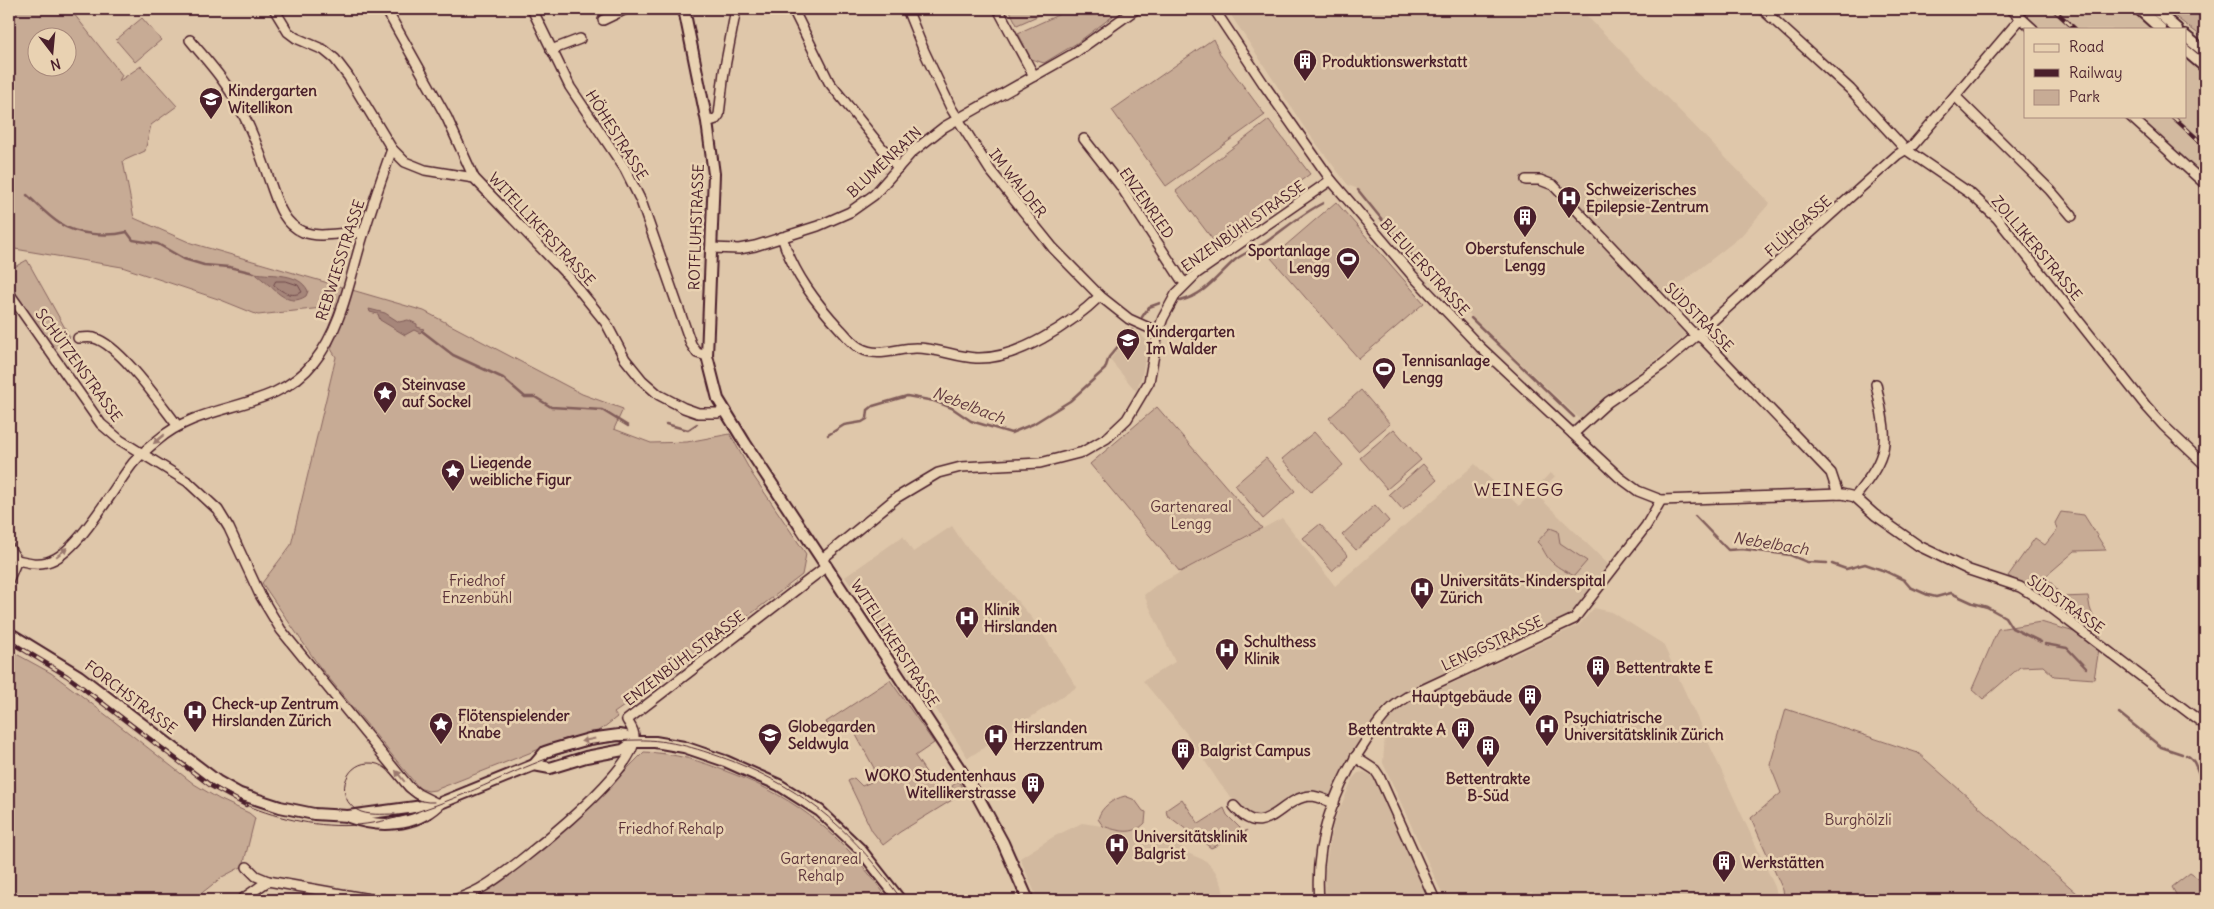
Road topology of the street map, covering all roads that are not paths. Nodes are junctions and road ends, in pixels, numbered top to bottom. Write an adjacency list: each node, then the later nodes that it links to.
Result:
1 (274, 9): 34 (street, WITELLIKERSTRASSE)
2 (386, 9): 37 (street)
3 (532, 9): 24 (street, HÖHESTRASSE)
4 (626, 9): 17 (street)
5 (684, 9): 32 (main road, ROTFLUHSTRASSE)
6 (736, 9): 32 (street)
7 (793, 9): 36 (street)
8 (908, 9): 31 (street, IM WALDER)
9 (998, 9): 28 (street)
10 (1136, 9): 28 (street, BLUMENRAIN)
11 (1214, 9): 38 (street, BLEULERSTRASSE)
12 (1762, 9): 35 (street, ZOLLIKERSTRASSE)
13 (2011, 9): 16 (street)
14 (2139, 9): 19 (main road)
15 (2154, 9): 20 (main road)
16 (2021, 18): 18 (street); 29 (street, FLÜHGASSE)
17 (603, 20)
18 (2032, 28)
19 (2160, 28)
20 (2176, 28)
21 (2186, 37): 26 (main road)
22 (580, 39): 24 (street)
23 (190, 40): 42 (street)
24 (551, 50): 51 (street, HÖHESTRASSE)
25 (2186, 51): 27 (main road)
26 (2205, 52)
27 (2205, 67)
28 (1034, 76): 31 (street, BLUMENRAIN)
29 (1955, 96): 35 (street, FLÜHGASSE); 41 (street)
30 (2132, 118): 40 (street)
31 (957, 119): 36 (street, BLUMENRAIN); 47 (street, IM WALDER)
32 (708, 122): 44 (main road, ROTFLUHSTRASSE)
33 (1084, 139): 45 (street, ENZENRIED)
34 (392, 149): 37 (street, WITELLIKERSTRASSE); 42 (street, REBWIESSTRASSE)
35 (1905, 149): 49 (street, FLÜHGASSE); 58 (street, ZOLLIKERSTRASSE)
36 (898, 168): 43 (street, BLUMENRAIN)
37 (474, 178): 54 (street, WITELLIKERSTRASSE)
38 (1331, 180): 45 (street, ENZENBÜHLSTRASSE); 56 (street, BLEULERSTRASSE)
39 (1526, 180): 49 (street, SÜDSTRASSE)
40 (2205, 184)
41 (2072, 216)
42 (364, 233): 55 (street, REBWIESSTRASSE)
43 (782, 237): 44 (street, BLUMENRAIN); 47 (street)
44 (711, 248): 51 (main road, ROTFLUHSTRASSE)
45 (1186, 283): 48 (street, ENZENBÜHLSTRASSE)
46 (9, 293): 57 (street, SCHÜTZENSTRASSE)
47 (1100, 296): 48 (street, IM WALDER)
48 (1158, 332): 64 (street, ENZENBÜHLSTRASSE)
49 (1697, 335): 56 (street, FLÜHGASSE); 59 (street, SÜDSTRASSE)
50 (78, 338): 55 (street)
51 (707, 356): 53 (main road, ROTFLUHSTRASSE)
52 (1876, 384): 60 (street)
53 (714, 389): 54 (main road, WITELLIKERSTRASSE)
54 (724, 410): 64 (main road, WITELLIKERSTRASSE)
55 (176, 425): 57 (street, REBWIESSTRASSE, one-way to 57)
56 (1573, 434): 61 (street, BLEULERSTRASSE)
57 (143, 454): 63 (street, REBWIESSTRASSE, one-way to 57); 72 (street, SCHÜTZENSTRASSE, one-way to 57)
58 (2205, 465)
59 (1838, 494): 60 (street); 61 (street)
60 (1852, 496): 67 (street, SÜDSTRASSE)
61 (1661, 500): 69 (street, LENGGSTRASSE)
62 (9, 548): 63 (street)
63 (17, 560): 65 (street)
64 (825, 562): 68 (street, ENZENBÜHLSTRASSE); 80 (main road, WITELLIKERSTRASSE)
65 (9, 579)
66 (9, 633): 72 (main road, FORCHSTRASSE)
67 (2205, 725)
68 (634, 742): 70 (main road, FORCHSTRASSE); 70 (main road, FORCHSTRASSE, one-way to 70); 78 (street); 79 (main road, FORCHSTRASSE)
69 (1355, 757): 71 (street, LENGGSTRASSE); 82 (street)
70 (534, 765): 72 (main road, FORCHSTRASSE)
71 (1334, 803): 73 (street); 81 (street, LENGGSTRASSE)
72 (438, 804)
73 (1234, 806)
74 (247, 867): 75 (street)
75 (268, 881): 76 (street); 77 (street)
76 (241, 900)
77 (375, 900)
78 (455, 900)
79 (900, 900)
80 (1028, 900)
81 (1319, 900)
82 (1435, 900)

